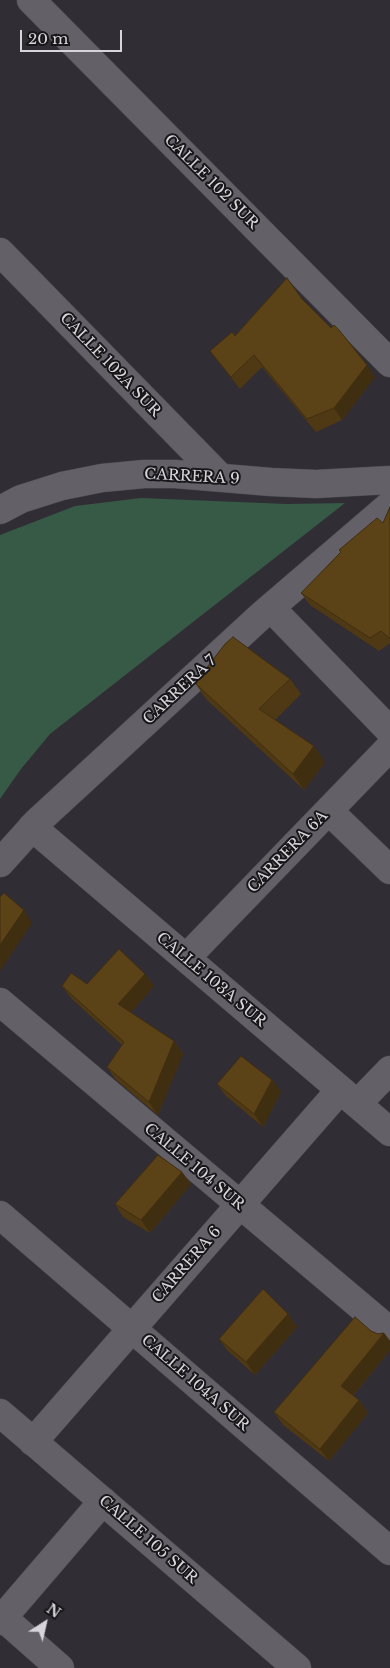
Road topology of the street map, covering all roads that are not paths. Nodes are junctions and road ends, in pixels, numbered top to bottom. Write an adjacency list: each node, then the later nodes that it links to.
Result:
1 (31, 0): 3 (street, CALLE 102 SUR)
2 (0, 252): 4 (street, CALLE 102A SUR)
3 (390, 363)
4 (220, 477): 5 (street, CARRERA 9); 7 (street, CARRERA 9)
5 (390, 480)
6 (390, 505): 8 (street, CARRERA 7)
7 (0, 510)
8 (271, 608): 9 (street); 12 (street, CARRERA 7)
9 (390, 731)
10 (390, 747): 11 (street, CARRERA 6A)
11 (328, 811): 14 (street); 15 (street, CARRERA 6A)
12 (32, 827): 13 (street, CARRERA 7); 15 (street, CALLE 103A SUR)
13 (0, 863)
14 (390, 870)
15 (186, 958): 18 (street, CALLE 103A SUR)
16 (0, 1002): 20 (street, CALLE 104 SUR)
17 (390, 1070): 18 (street, CARRERA 6)
18 (349, 1097): 19 (street, CALLE 103A SUR); 20 (street, CARRERA 6)
19 (390, 1132)
20 (239, 1205): 22 (street, CARRERA 6); 23 (street, CALLE 104 SUR)
21 (0, 1215): 22 (street, CALLE 104A SUR)
22 (132, 1328): 25 (street, CARRERA 6); 27 (street, CALLE 104A SUR)
23 (390, 1331)
24 (0, 1413): 25 (street, CALLE 105 SUR)
25 (33, 1442): 26 (street, CALLE 105 SUR)
26 (103, 1501): 28 (street); 30 (street, CALLE 105 SUR)
27 (390, 1550)
28 (1, 1618): 29 (street)
29 (60, 1668)
30 (297, 1668)

